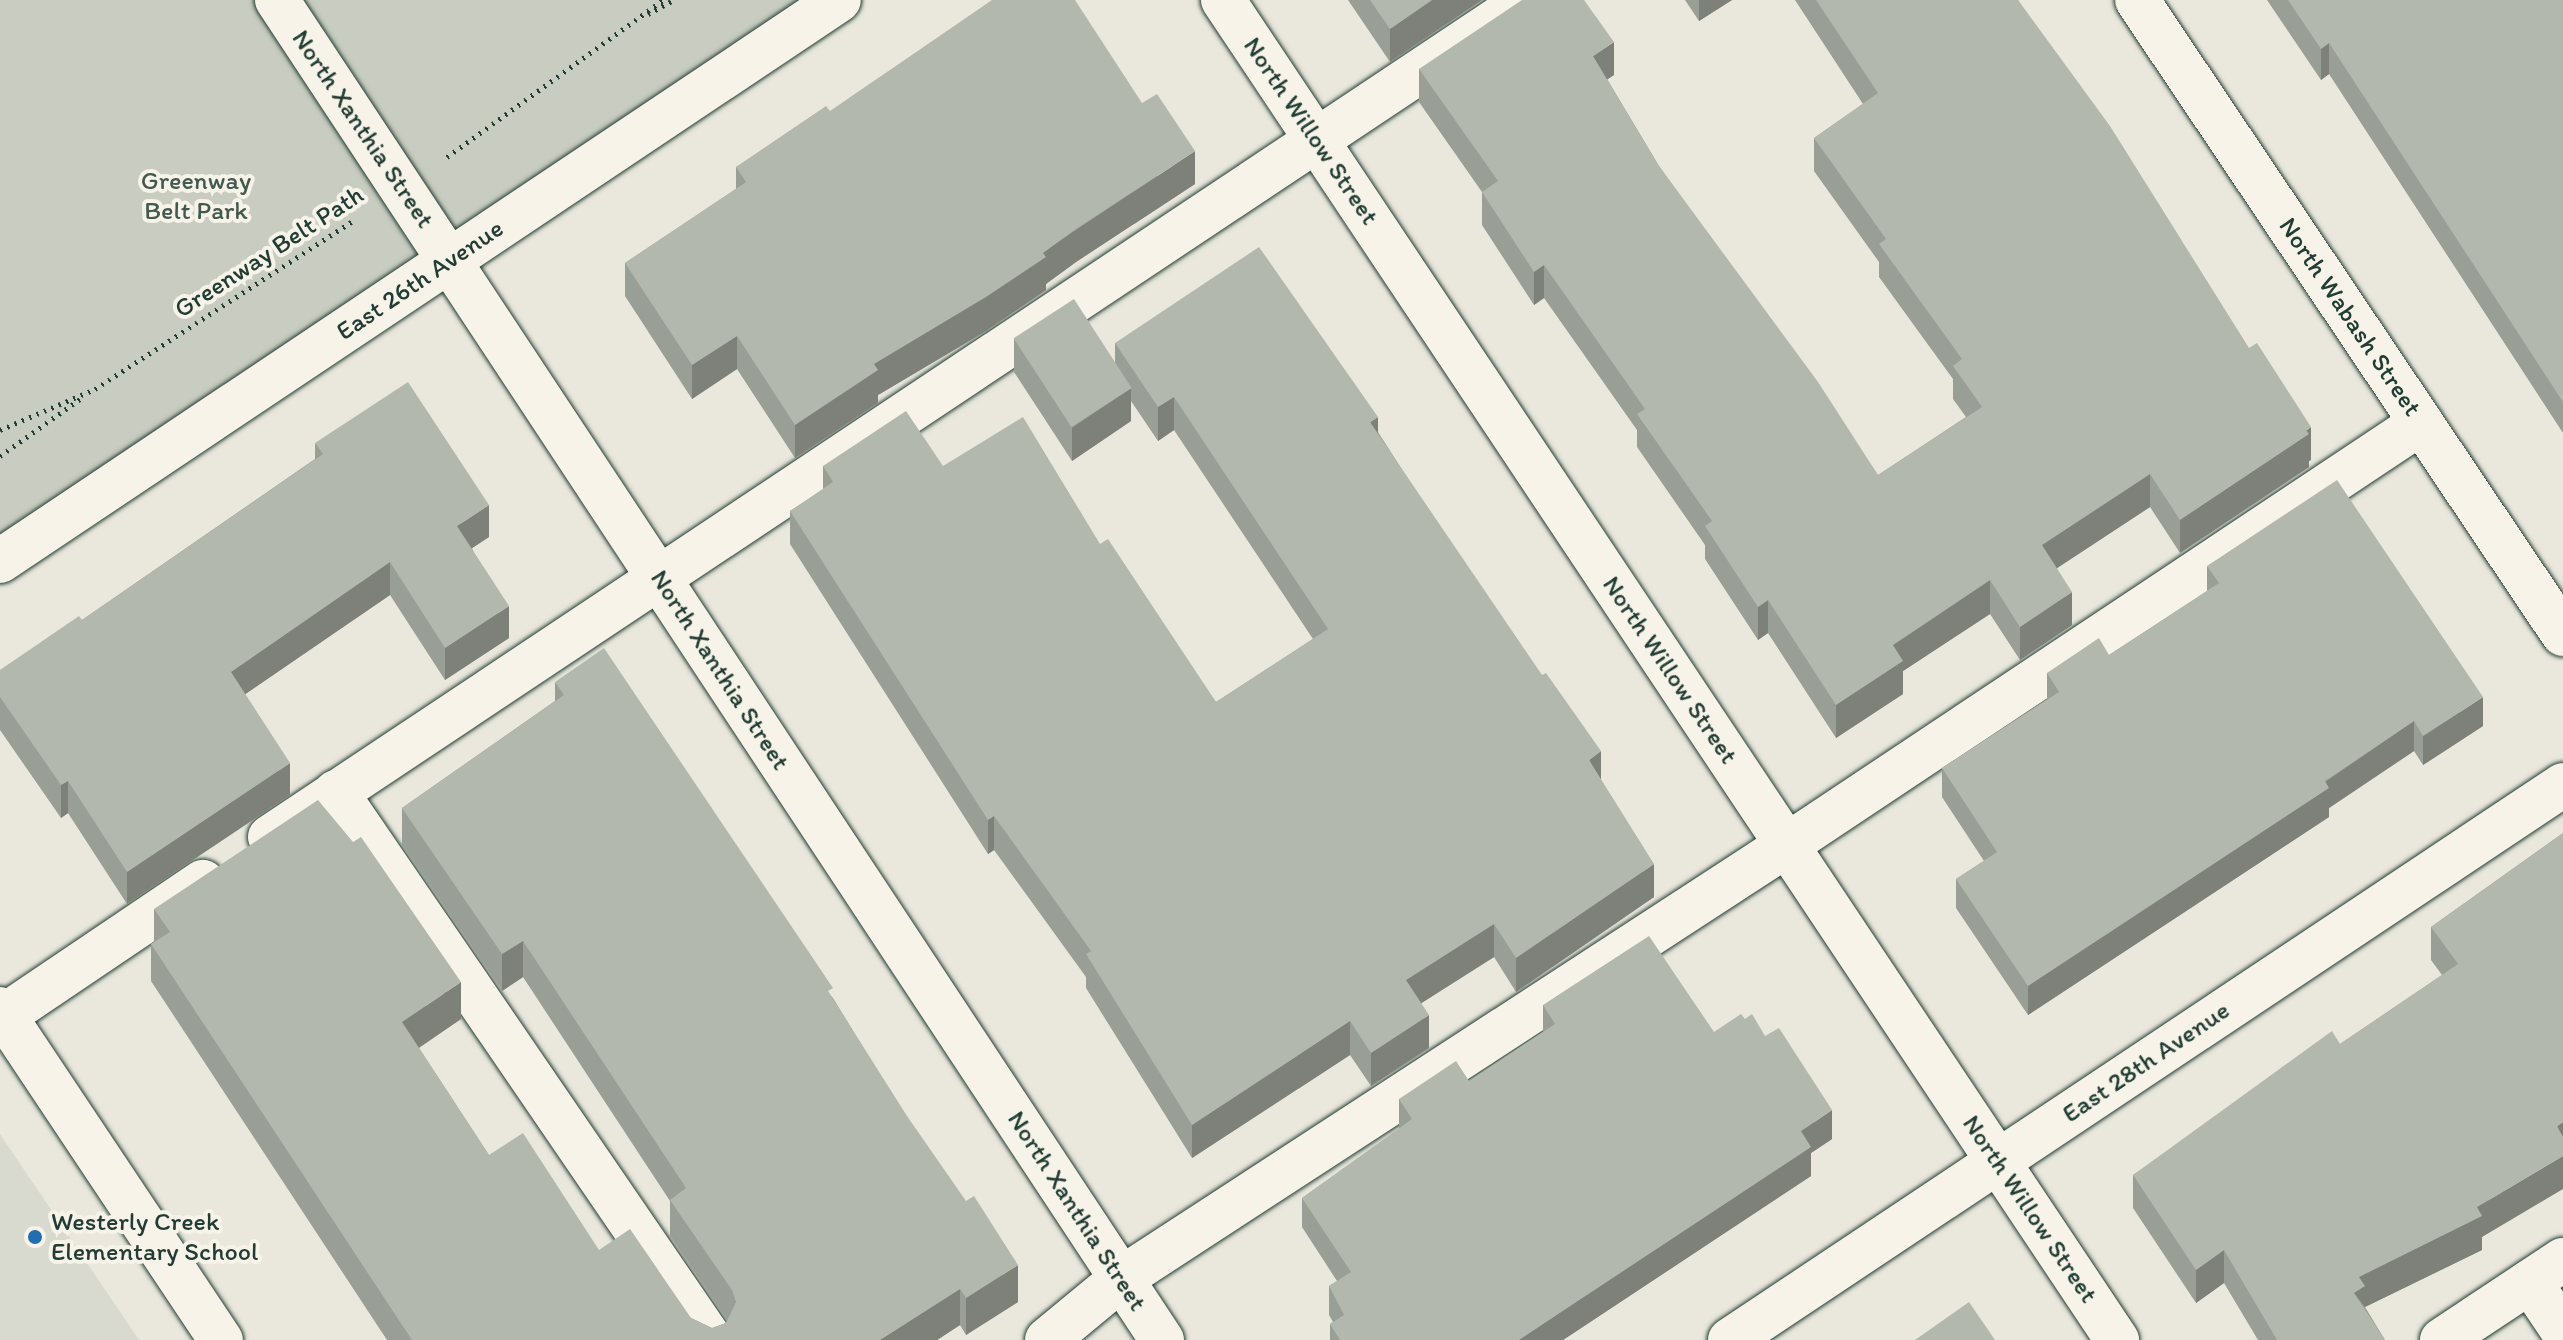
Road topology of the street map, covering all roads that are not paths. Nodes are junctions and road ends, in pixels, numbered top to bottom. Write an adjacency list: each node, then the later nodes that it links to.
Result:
1 (277, 0): 7 (street, North Xanthia Street)
2 (839, 0): 7 (street, East 26th Avenue)
3 (1223, 0): 6 (street, North Willow Street)
4 (1527, 0): 6 (street)
5 (2137, 0): 8 (street, North Wabash Street)
6 (1315, 137): 10 (street); 14 (street, North Willow Street)
7 (450, 260): 9 (street, East 26th Avenue); 10 (street, North Xanthia Street)
8 (2421, 423): 11 (street, North Wabash Street); 14 (street)
9 (0, 561)
10 (660, 579): 13 (street); 18 (street, North Xanthia Street)
11 (2563, 634)
12 (2563, 785): 16 (street, East 28th Avenue)
13 (336, 792): 15 (street); 21 (street)
14 (1787, 845): 16 (street, North Willow Street); 18 (street)
15 (2, 1013): 20 (street)
16 (1998, 1161): 24 (street, East 28th Avenue); 25 (street, North Willow Street)
17 (2547, 1271): 19 (street); 26 (street)
18 (1122, 1278): 22 (street); 23 (street, North Xanthia Street)
19 (2563, 1331)
20 (221, 1340)
21 (711, 1340)
22 (1047, 1340)
23 (1162, 1340)
24 (1730, 1340)
25 (2117, 1340)
26 (2442, 1340)

